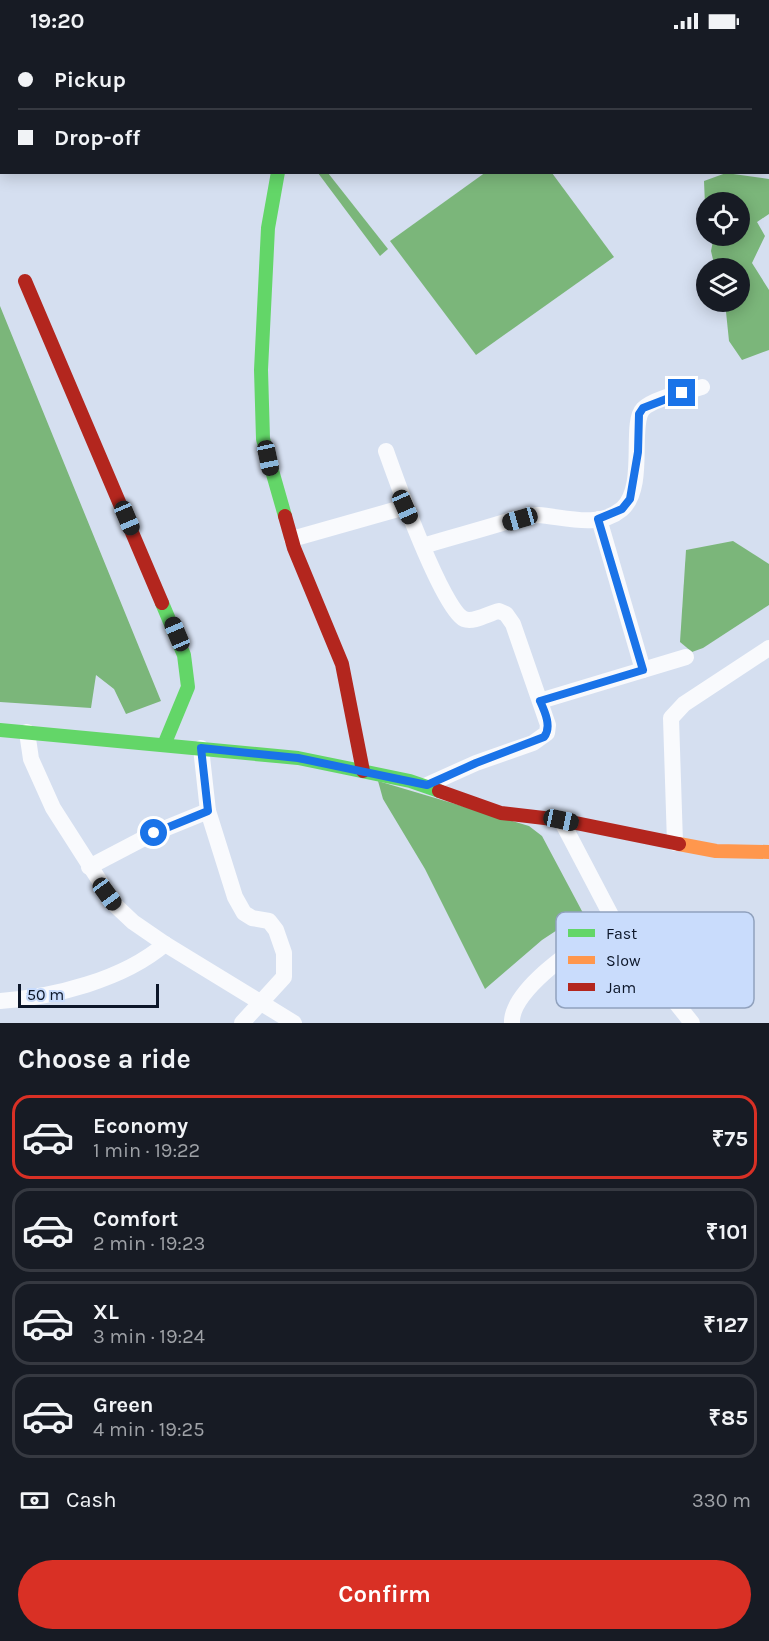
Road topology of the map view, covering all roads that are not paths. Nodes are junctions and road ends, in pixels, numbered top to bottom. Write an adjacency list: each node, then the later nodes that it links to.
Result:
1 (278, 174): 7 (street)
2 (25, 281): 15 (street)
3 (702, 387): 6 (street)
4 (386, 451): 5 (street)
5 (405, 507): 7 (street); 8 (street)
6 (598, 519): 8 (street); 11 (street)
7 (292, 539): 17 (street)
8 (423, 546): 12 (street)
9 (769, 648): 21 (street)
10 (686, 657): 11 (street)
11 (643, 670): 12 (street)
12 (540, 701): 18 (street)
13 (0, 730): 14 (street)
14 (27, 732): 15 (street); 23 (street)
15 (164, 745): 16 (street)
16 (201, 748): 17 (street); 19 (street)
17 (363, 771): 18 (street)
18 (427, 785): 20 (street)
19 (208, 811): 23 (street); 28 (street)
20 (561, 820): 21 (street); 24 (street)
21 (675, 843): 22 (street)
22 (769, 852)
23 (89, 867): 25 (street)
24 (609, 912)
25 (165, 944): 27 (street); 28 (street)
26 (556, 964): 33 (street)
27 (0, 1001)
28 (260, 1002): 31 (street); 32 (street)
29 (676, 1008): 30 (street)
30 (685, 1021)
31 (242, 1023)
32 (294, 1023)
33 (512, 1023)

